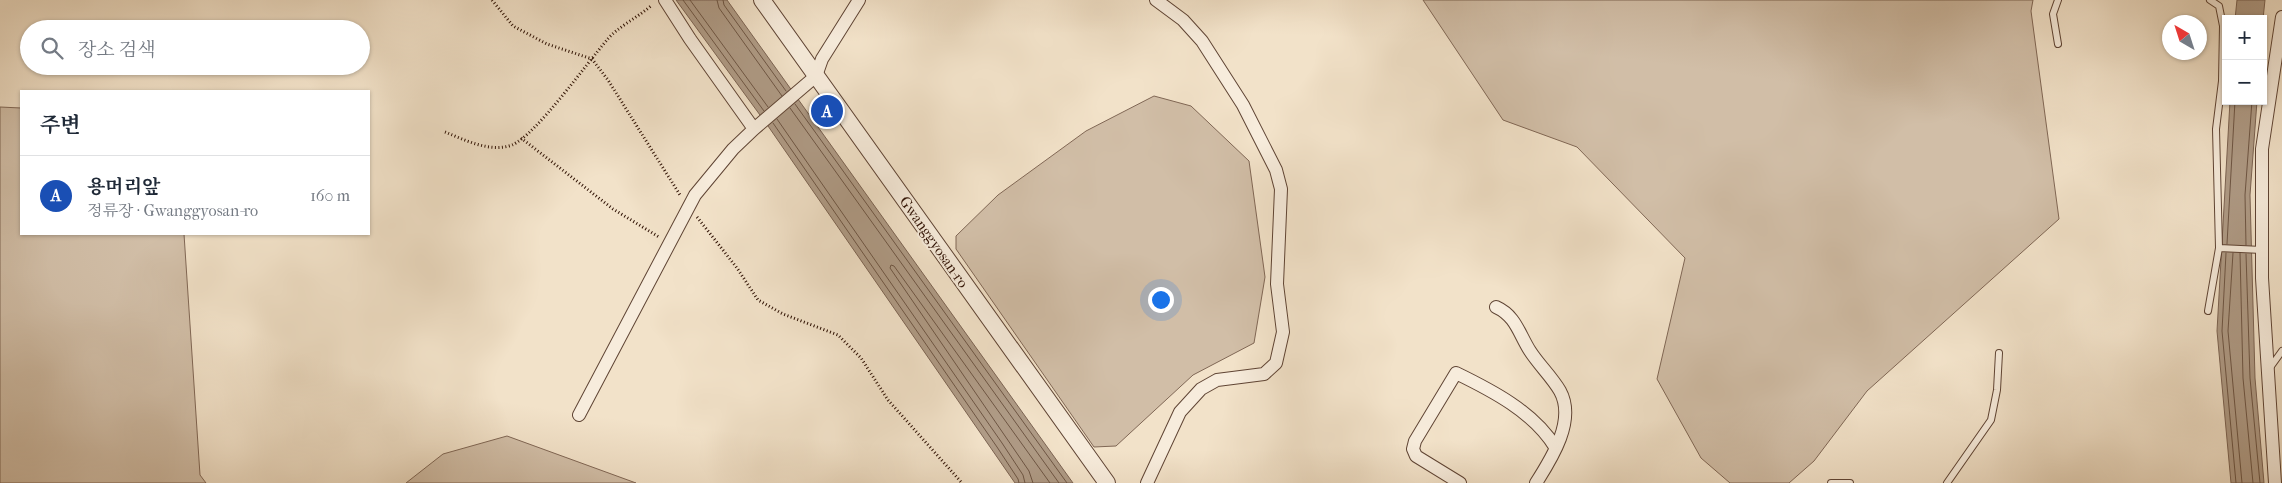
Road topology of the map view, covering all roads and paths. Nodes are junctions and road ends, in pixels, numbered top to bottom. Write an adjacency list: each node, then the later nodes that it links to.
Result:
1 (492, 0): 11 (path)
2 (658, 0): 11 (path)
3 (665, 0): 13 (street)
4 (762, 0): 12 (street, Gwanggyosan-ro)
5 (860, 0): 12 (street)
6 (1156, 0): 29 (street)
7 (2058, 0): 10 (lane)
8 (2210, 0): 18 (lane)
9 (2282, 17): 19 (street)
10 (2058, 44)
11 (592, 60): 15 (path); 16 (path)
12 (809, 81): 13 (street); 28 (street, Gwanggyosan-ro)
13 (757, 127): 16 (street)
14 (445, 132): 15 (path)
15 (520, 138): 17 (path)
16 (689, 208): 17 (street); 27 (path)
17 (671, 244): 25 (street)
18 (2219, 248): 19 (lane); 21 (lane)
19 (2262, 250): 24 (street)
20 (1496, 308): 26 (street)
21 (2208, 310)
22 (2282, 351): 24 (lane)
23 (1999, 353): 34 (lane)
24 (2267, 372): 35 (street)
25 (579, 415)
26 (1555, 447): 30 (street); 31 (street)
27 (962, 483)
28 (1106, 483)
29 (1147, 483)
30 (1460, 483)
31 (1536, 483)
32 (1831, 483): 33 (lane)
33 (1850, 483)
34 (1947, 483)
35 (2275, 483)

